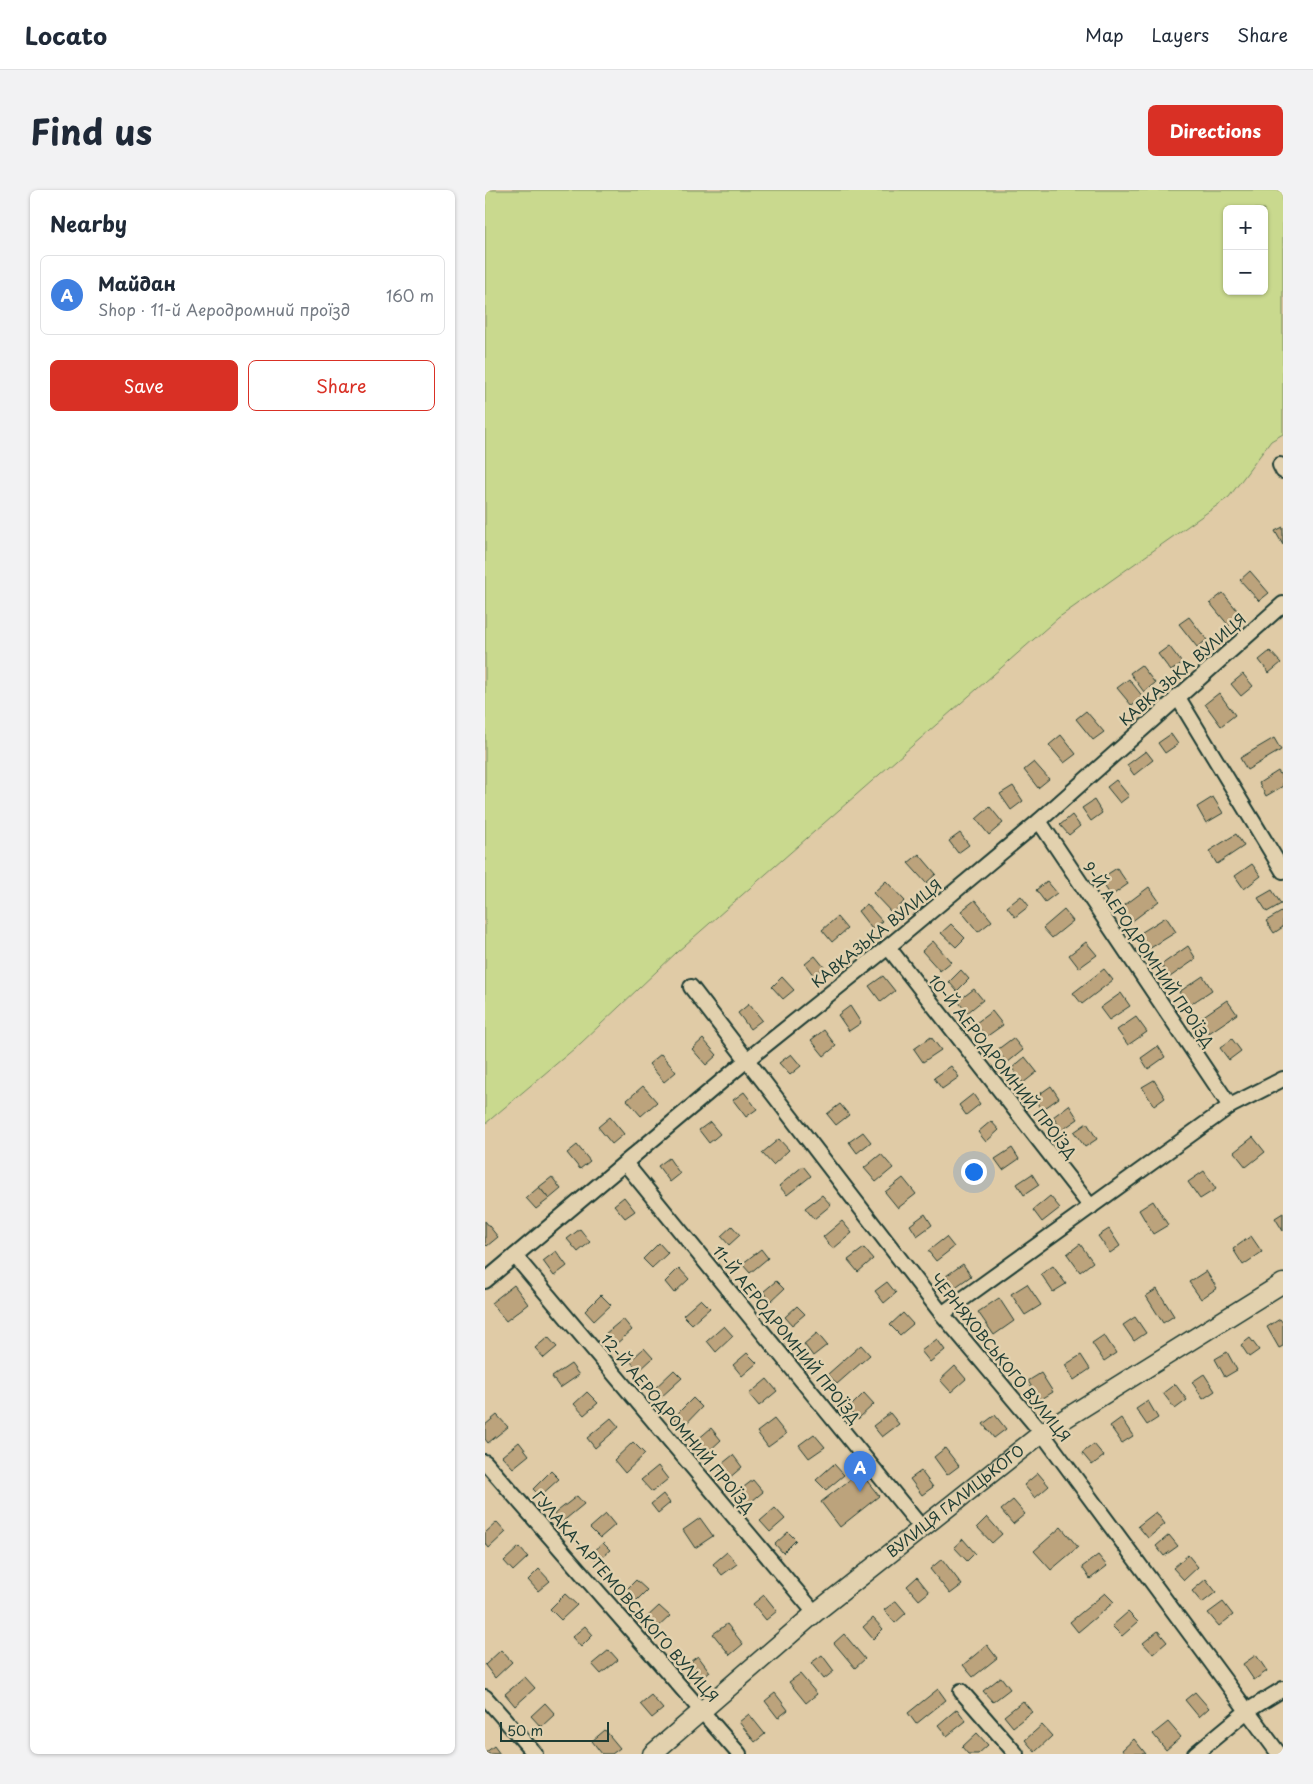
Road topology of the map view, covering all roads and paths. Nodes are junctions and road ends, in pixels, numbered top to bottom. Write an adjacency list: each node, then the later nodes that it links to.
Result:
1 (1283, 604): 2 (street, КАВКАЗЬКА ВУЛИЦЯ)
2 (1177, 696): 3 (street, КАВКАЗЬКА ВУЛИЦЯ); 4 (street)
3 (1039, 821): 5 (street, КАВКАЗЬКА ВУЛИЦЯ); 9 (street, 9-Й АЕРОДРОМНИЙ ПРОЇЗД)
4 (1283, 871)
5 (888, 947): 7 (street, КАВКАЗЬКА ВУЛИЦЯ); 11 (street, 10-Й АЕРОДРОМНИЙ ПРОЇЗД)
6 (691, 987): 7 (street, ЧЕРНЯХОВСЬКОГО ВУЛИЦЯ)
7 (748, 1059): 10 (street, КАВКАЗЬКА ВУЛИЦЯ); 15 (street, ЧЕРНЯХОВСЬКОГО ВУЛИЦЯ)
8 (1283, 1079): 9 (street)
9 (1230, 1106): 11 (street)
10 (625, 1163): 12 (street, КАВКАЗЬКА ВУЛИЦЯ); 18 (street, 11-Й АЕРОДРОМНИЙ ПРОЇЗД)
11 (1091, 1207): 15 (street)
12 (515, 1256): 13 (street, КАВКАЗЬКА ВУЛИЦЯ); 19 (street, 12-Й АЕРОДРОМНИЙ ПРОЇЗД)
13 (485, 1281)
14 (1283, 1283): 16 (street, ВУЛИЦЯ ГАЛИЦЬКОГО)
15 (942, 1314): 16 (street, ЧЕРНЯХОВСЬКОГО ВУЛИЦЯ)
16 (1042, 1433): 18 (street, ВУЛИЦЯ ГАЛИЦЬКОГО); 24 (street, ЧЕРНЯХОВСЬКОГО ВУЛИЦЯ)
17 (485, 1462): 23 (street, ГУЛАКА-АРТЕМОВСЬКОГО ВУЛИЦЯ)
18 (921, 1527): 19 (street, ВУЛИЦЯ ГАЛИЦЬКОГО)
19 (815, 1613): 23 (street, ВУЛИЦЯ ГАЛИЦЬКОГО)
20 (1283, 1689): 24 (street)
21 (961, 1691): 28 (street)
22 (485, 1697): 25 (street)
23 (703, 1710): 26 (street, ВУЛИЦЯ ГАЛИЦЬКОГО); 27 (street, ГУЛАКА-АРТЕМОВСЬКОГО ВУЛИЦЯ)
24 (1247, 1711): 29 (street); 30 (street, ЧЕРНЯХОВСЬКОГО ВУЛИЦЯ)
25 (535, 1754)
26 (652, 1754)
27 (739, 1754)
28 (1016, 1754)
29 (1195, 1754)
30 (1279, 1754)

